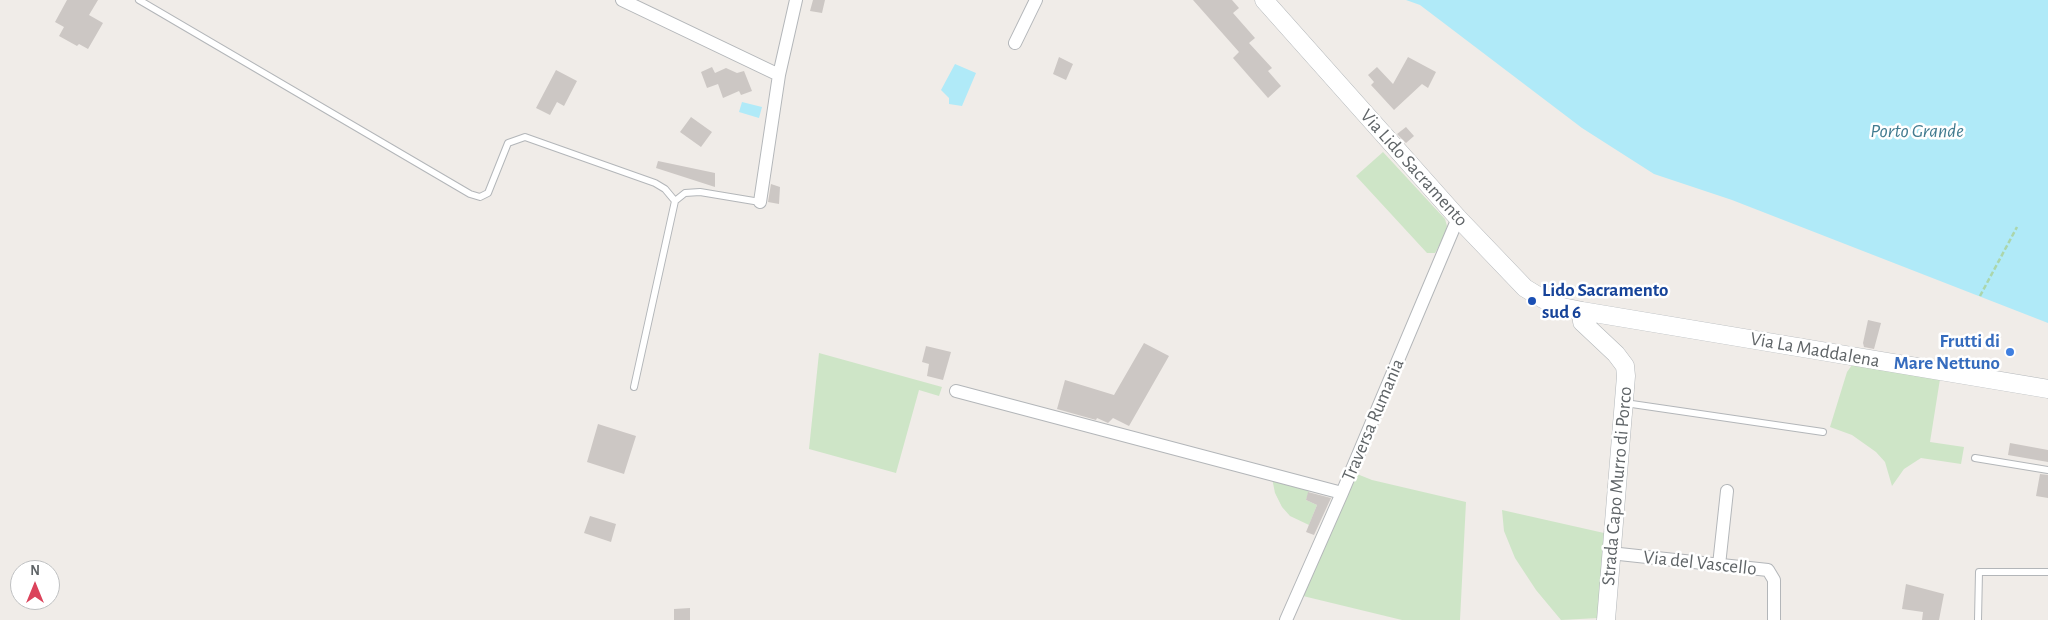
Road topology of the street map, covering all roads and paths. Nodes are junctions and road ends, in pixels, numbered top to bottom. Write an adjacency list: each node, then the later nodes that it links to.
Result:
1 (139, 0): 8 (lane)
2 (622, 0): 7 (street)
3 (796, 0): 7 (street)
4 (1036, 0): 6 (street)
5 (1264, 0): 10 (street, Via Lido Sacramento)
6 (1015, 44)
7 (778, 74): 9 (street)
8 (675, 201): 9 (lane); 14 (lane)
9 (760, 202)
10 (1458, 218): 13 (street, Via Lido Sacramento); 22 (street, Traversa Rumania)
11 (2017, 227): 12 (path)
12 (1980, 296)
13 (1582, 310): 15 (street, Via La Maddalena); 17 (street, Strada Capo Murro di Porco)
14 (634, 387)
15 (2048, 389)
16 (956, 391): 22 (street)
17 (1624, 403): 18 (lane); 23 (street, Strada Capo Murro di Porco)
18 (1823, 432)
19 (1975, 458): 20 (lane)
20 (2048, 470)
21 (1727, 491): 24 (street)
22 (1342, 492): 26 (street, Traversa Rumania)
23 (1610, 553): 24 (street, Via del Vascello); 27 (street, Strada Capo Murro di Porco)
24 (1719, 566): 28 (street, Via del Vascello)
25 (2048, 572): 29 (lane)
26 (1286, 620)
27 (1606, 620)
28 (1774, 620)
29 (1978, 620)

